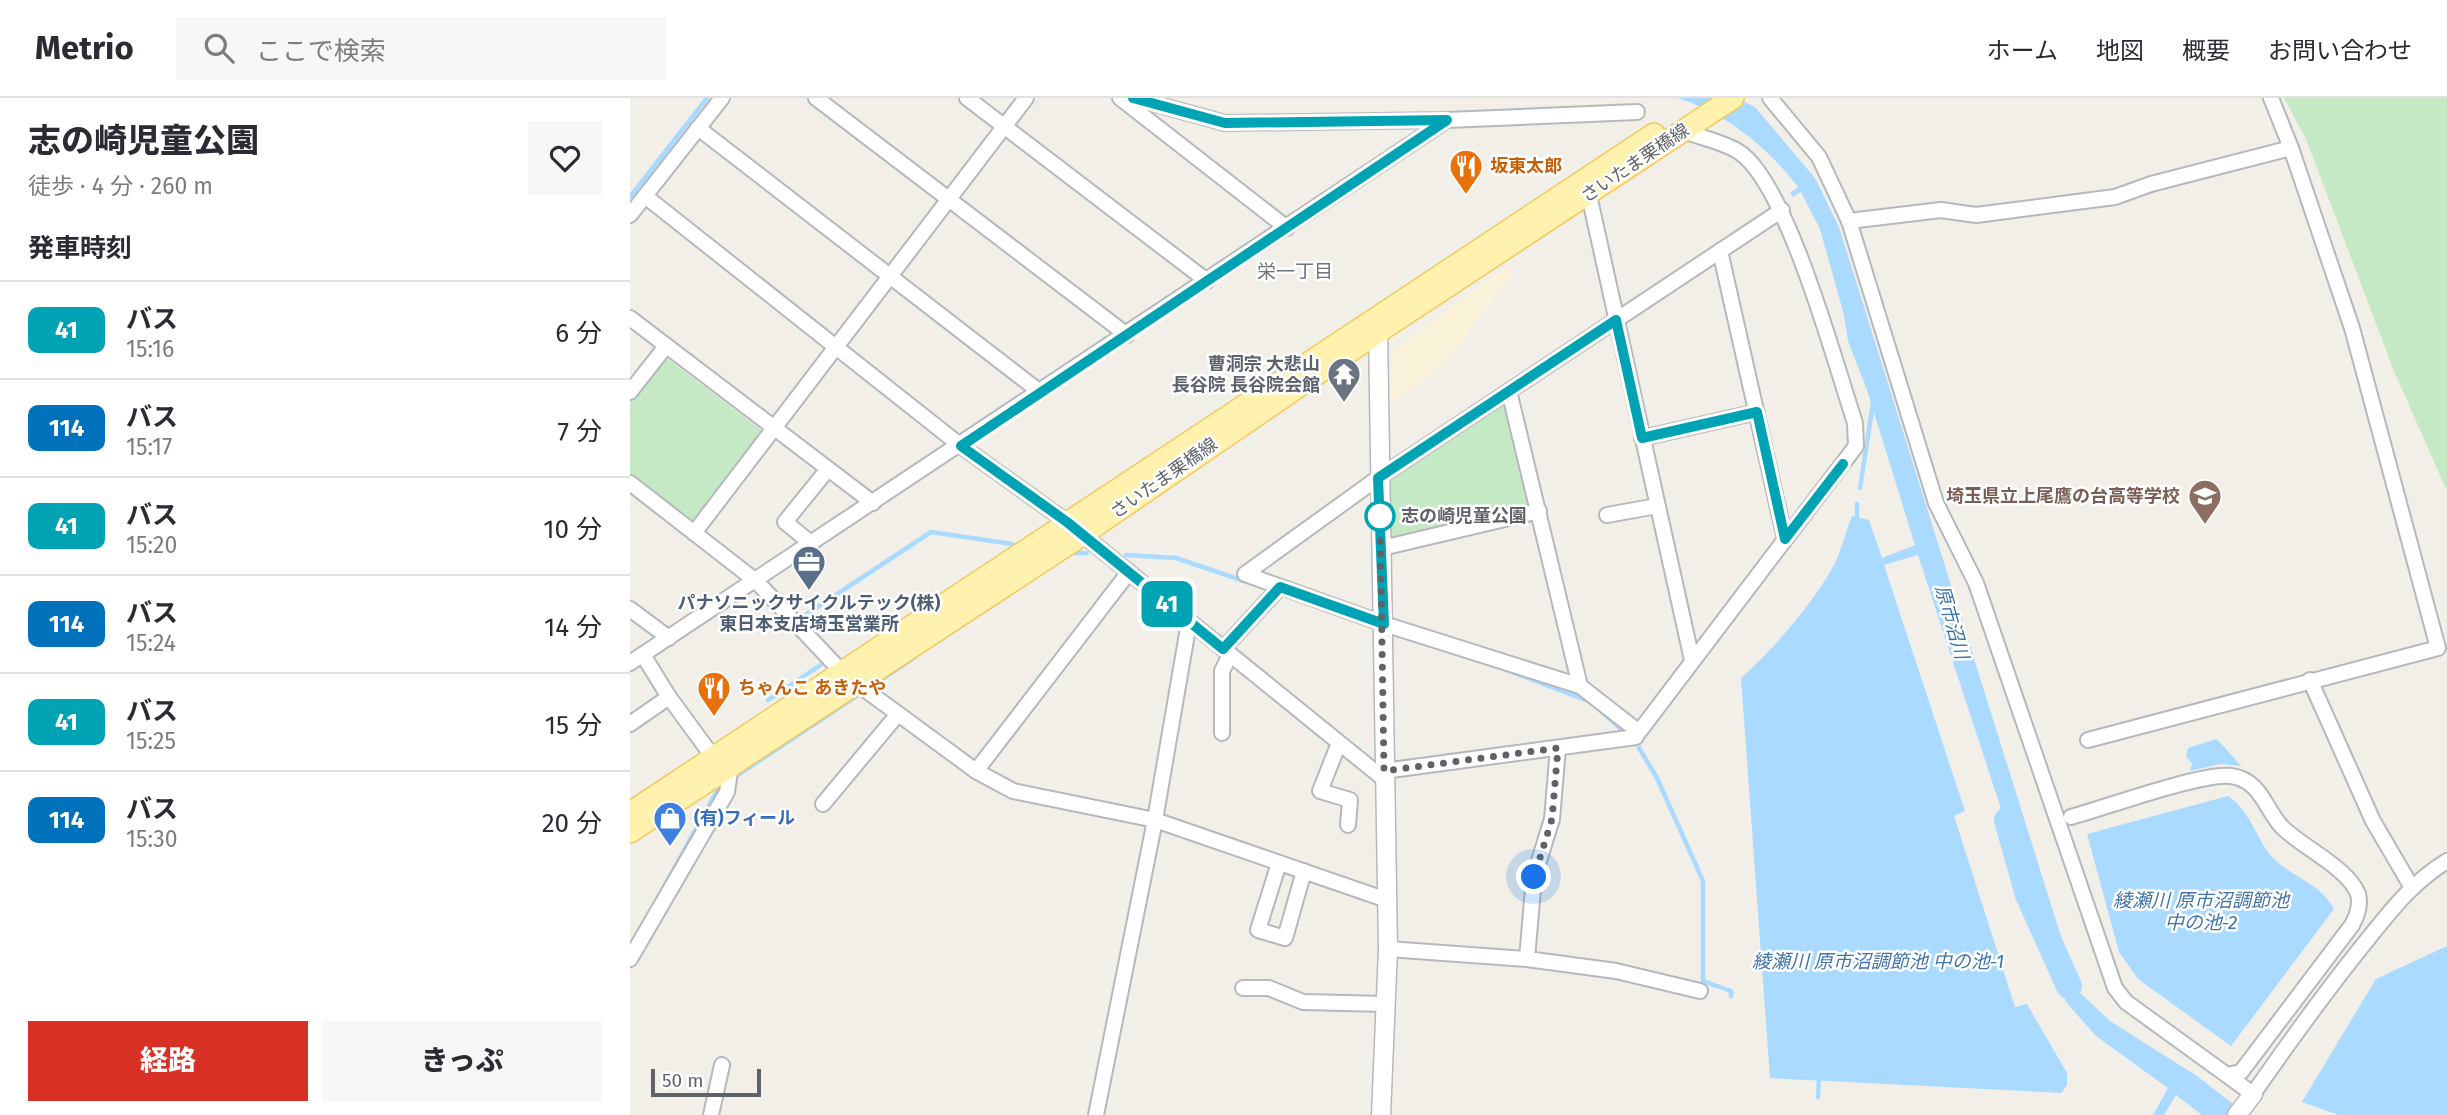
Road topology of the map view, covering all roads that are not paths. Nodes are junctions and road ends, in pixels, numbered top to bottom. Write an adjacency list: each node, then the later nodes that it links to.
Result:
1 (722, 98): 15 (street)
2 (816, 98): 19 (street)
3 (967, 98): 14 (street)
4 (1026, 98): 14 (street)
5 (1121, 98): 23 (street)
6 (1133, 98): 12 (street)
7 (1708, 98): 13 (main road)
8 (1733, 98): 13 (main road)
9 (1770, 98): 22 (street)
10 (2271, 98): 16 (street)
11 (1637, 112): 12 (street)
12 (1447, 120): 23 (street)
13 (1688, 123): 17 (main road, さいたま栗橋線); 20 (street)
14 (1004, 127): 19 (street); 26 (street)
15 (698, 128): 18 (street); 25 (street)
16 (2291, 148): 22 (street); 64 (street)
17 (1587, 186): 28 (street); 29 (main road, さいたま栗橋線)
18 (645, 196): 21 (street); 32 (street)
19 (949, 199): 25 (street); 30 (street)
20 (1782, 210): 24 (street); 49 (street)
21 (630, 215)
22 (1849, 221): 95 (street)
23 (1287, 228): 26 (street)
24 (1720, 251): 28 (street); 36 (street)
25 (891, 276): 32 (street); 35 (street)
26 (1207, 281): 30 (street)
27 (630, 318): 31 (street)
28 (1616, 320): 33 (street); 38 (street)
29 (1373, 326): 41 (street); 47 (main road, さいたま栗橋線)
30 (1126, 335): 35 (street)
31 (666, 346): 34 (street); 37 (street)
32 (835, 348): 37 (street); 39 (street)
33 (1509, 391): 41 (street); 45 (street)
34 (630, 392)
35 (1040, 392): 39 (street)
36 (1757, 412): 38 (street); 49 (street)
37 (775, 429): 40 (street); 48 (street)
38 (1642, 438): 44 (street)
39 (961, 446): 43 (street); 47 (street)
40 (828, 469): 43 (street); 50 (street)
41 (1378, 478): 51 (street); 54 (street)
42 (630, 483): 48 (street)
43 (873, 503): 50 (street)
44 (1657, 506): 46 (street); 61 (street)
45 (1539, 511): 51 (street); 65 (street)
46 (1607, 515)
47 (1074, 528): 52 (street); 63 (main road, さいたま栗橋線)
48 (694, 533): 53 (street)
49 (1785, 539): 61 (street)
50 (812, 544): 53 (street)
51 (1382, 548): 57 (street)
52 (1129, 572): 56 (street); 75 (street)
53 (756, 581): 58 (street); 63 (street)
54 (1277, 590): 57 (street); 59 (street)
55 (630, 609): 58 (street)
56 (1189, 622): 59 (street); 80 (street)
57 (1384, 628): 65 (street); 76 (street)
58 (668, 638): 60 (street)
59 (1227, 652): 69 (street); 72 (street)
60 (643, 655): 62 (street); 66 (street)
61 (1692, 660): 65 (street)
62 (630, 663)
63 (839, 668): 67 (street); 74 (main road, さいたま栗橋線)
64 (2310, 680): 71 (street); 86 (street)
65 (1580, 686)
66 (669, 697): 68 (street); 74 (street)
67 (898, 714): 75 (street); 77 (street)
68 (630, 724)
69 (1222, 733)
70 (1636, 737): 73 (street)
71 (2088, 740)
72 (1339, 743): 76 (street); 81 (street)
73 (1558, 748): 76 (street); 90 (street)
74 (722, 761): 78 (main road, さいたま栗橋線); 82 (main road, さいたま栗橋線); 89 (street)
75 (976, 771): 80 (street)
76 (1384, 775): 87 (street)
77 (823, 804)
78 (630, 813)
79 (2071, 817): 95 (street)
80 (1155, 820): 84 (street); 98 (street)
81 (1348, 825)
82 (630, 832)
83 (2447, 861): 86 (street)
84 (1279, 863): 85 (street); 85 (street)
85 (1304, 872): 87 (street)
86 (2411, 886): 96 (street)
87 (1387, 900): 88 (street)
88 (1388, 948): 90 (street); 93 (street)
89 (630, 959)
90 (1527, 960): 92 (street)
91 (1243, 988): 93 (street)
92 (1700, 991)
93 (1385, 1004): 99 (street)
94 (722, 1065): 97 (street)
95 (2227, 1075): 96 (street)
96 (2245, 1105)
97 (711, 1115)
98 (1096, 1115)
99 (1381, 1115)

